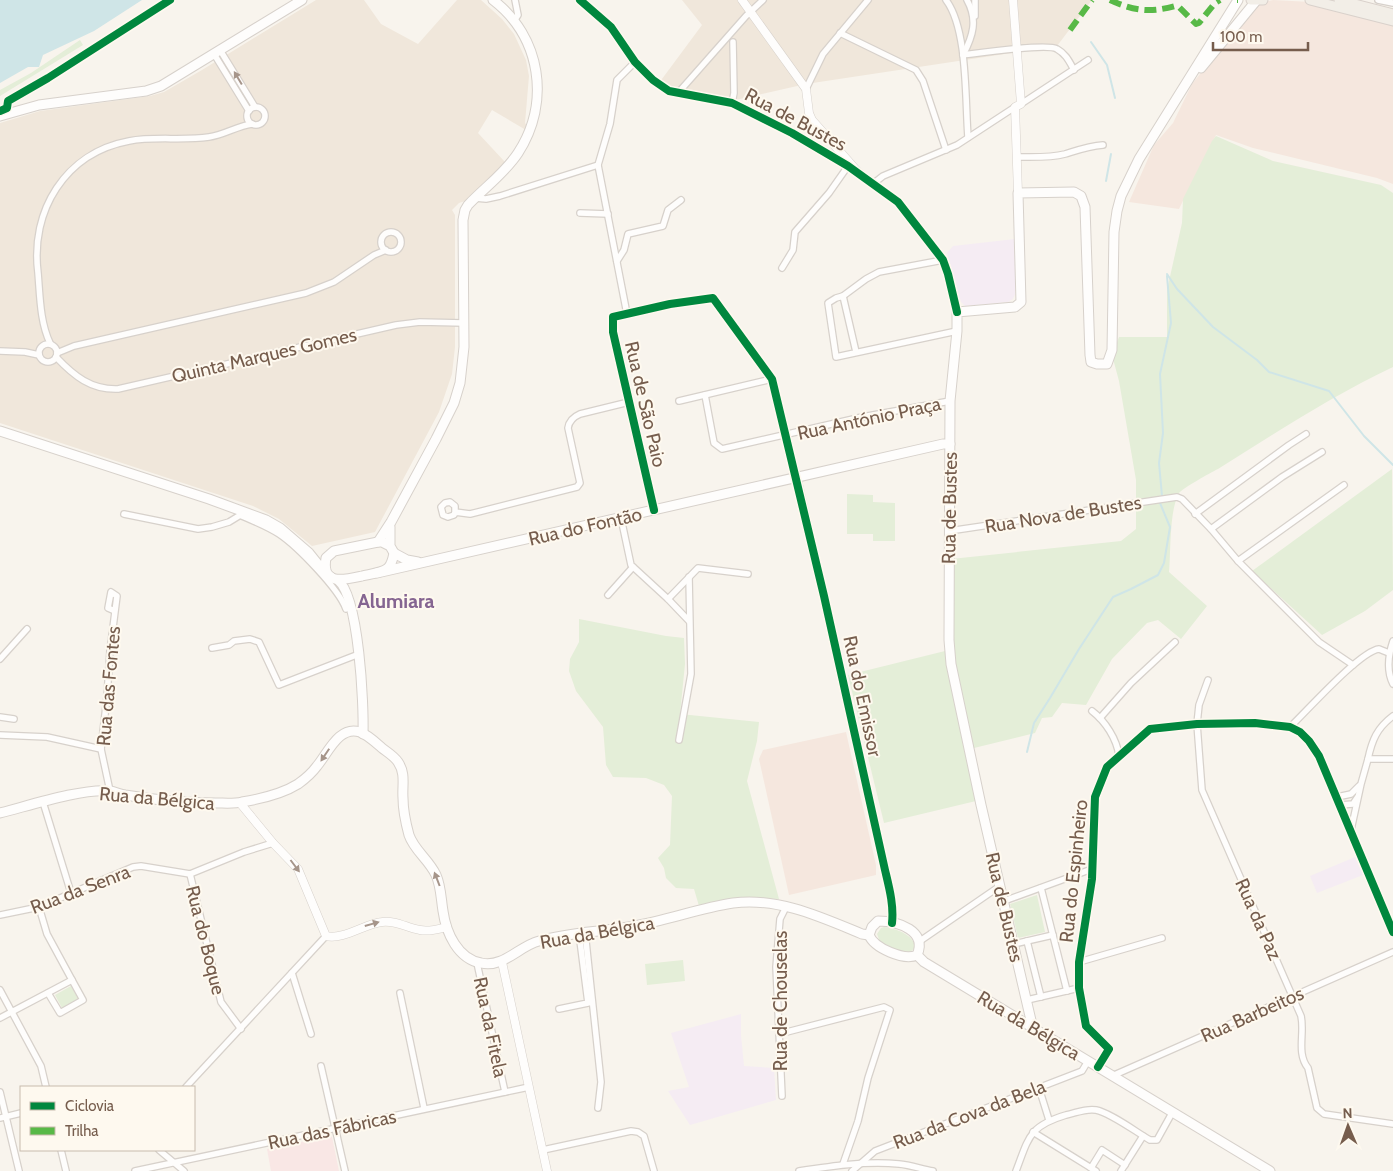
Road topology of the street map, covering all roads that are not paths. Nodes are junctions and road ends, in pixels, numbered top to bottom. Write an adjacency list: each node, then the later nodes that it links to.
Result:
1 (302, 0): 26 (main road)
2 (493, 0): 20 (main road)
3 (515, 0): 20 (street)
4 (580, 0): 29 (street, Rua de Bustes)
5 (742, 0): 18 (street)
6 (762, 0): 18 (street)
7 (868, 0): 23 (street)
8 (946, 0): 27 (street)
9 (967, 0): 22 (street)
10 (975, 0): 22 (street)
11 (1013, 0): 25 (street)
12 (1238, 0): 33 (main road)
13 (1259, 0): 33 (main road)
14 (1310, 0): 21 (main road)
15 (1339, 0): 19 (main road)
16 (1378, 0): 17 (street)
17 (1393, 3)
18 (751, 13): 31 (street); 32 (street)
19 (1393, 14)
20 (514, 21): 50 (main road)
21 (1393, 21)
22 (975, 23): 27 (street)
23 (840, 33): 31 (street); 43 (street)
24 (733, 42): 34 (street)
25 (1017, 48): 27 (street); 30 (street); 35 (street)
26 (217, 52): 36 (street, one-way to 26); 37 (street); 38 (main road)
27 (963, 55): 41 (street)
28 (1088, 60): 30 (street)
29 (636, 62): 32 (street, Rua de Bustes); 45 (street)
30 (1074, 70): 35 (street)
31 (806, 89): 47 (street)
32 (678, 93): 34 (street, Rua de Bustes)
33 (1176, 100): 49 (main road)
34 (732, 103): 46 (street, Rua de Bustes)
35 (1018, 106): 41 (street); 44 (street)
36 (255, 107): 37 (street); 39 (street)
37 (248, 114): 39 (street); 40 (street)
38 (0, 116)
39 (252, 124): 40 (street)
40 (241, 126): 64 (street)
41 (968, 137): 43 (street)
42 (1103, 145): 44 (street)
43 (946, 150): 48 (street)
44 (1017, 157): 49 (street)
45 (598, 165): 50 (street); 53 (street)
46 (848, 166): 47 (street, Rua de Bustes); 59 (street)
47 (858, 172): 48 (street, Rua de Bustes)
48 (874, 183): 57 (street, Rua de Bustes)
49 (1018, 193): 61 (main road)
50 (475, 198): 63 (main road)
51 (680, 200): 58 (street)
52 (580, 213): 53 (street)
53 (608, 214): 58 (street)
54 (382, 244): 55 (street); 55 (street); 56 (street)
55 (386, 250): 56 (street)
56 (374, 255): 67 (street)
57 (943, 260): 60 (street); 61 (street, Rua de Bustes)
58 (617, 261): 62 (street)
59 (782, 268)
60 (843, 296): 70 (street); 70 (street)
61 (958, 312): 65 (main road, Rua de Bustes)
62 (626, 314): 72 (street); 76 (street, Rua de São Paio)
63 (464, 323): 71 (street, Quinta Marques Gomes); 90 (main road)
64 (45, 332): 66 (street); 68 (street)
65 (957, 332): 70 (street); 75 (main road, Rua de Bustes)
66 (53, 345): 67 (street); 68 (street); 71 (street)
67 (74, 346): 71 (street)
68 (40, 350): 69 (street); 71 (street, Quinta Marques Gomes)
69 (0, 351)
70 (856, 352)
71 (56, 357)
72 (772, 379): 73 (street); 79 (street)
73 (705, 395): 74 (street); 79 (street, Rua António Praça)
74 (679, 401)
75 (950, 401): 79 (street, Rua António Praça); 80 (main road, Rua de Bustes)
76 (630, 402): 84 (street, Rua de São Paio); 85 (street)
77 (0, 432): 87 (main road)
78 (1306, 434): 88 (street)
79 (787, 435): 82 (street)
80 (950, 444): 82 (main road, Rua do Fontão); 92 (main road, Rua de Bustes)
81 (1322, 452): 91 (street)
82 (797, 478): 84 (main road, Rua do Fontão); 154 (street, Rua do Emissor)
83 (1344, 485): 98 (street)
84 (654, 510): 89 (main road, Rua do Fontão)
85 (455, 512)
86 (124, 514): 87 (street)
87 (243, 514): 96 (main road); 108 (street)
88 (1195, 514): 91 (street); 92 (street, Rua Nova de Bustes)
89 (621, 518): 97 (main road, Rua do Fontão); 99 (street)
90 (391, 522): 93 (main road); 94 (main road)
91 (1211, 529): 98 (street)
92 (949, 531): 147 (main road, Rua de Bustes)
93 (378, 542): 94 (main road, Rua do Fontão); 95 (main road)
94 (392, 550): 97 (main road, Rua do Fontão); 100 (main road)
95 (334, 551): 96 (main road); 104 (main road)
96 (309, 554): 104 (main road)
97 (425, 561): 100 (main road, Rua do Fontão)
98 (1238, 561): 118 (street)
99 (634, 567): 105 (street); 107 (street)
100 (377, 573): 102 (main road, Rua do Fontão)
101 (748, 574): 103 (street)
102 (359, 577): 104 (main road, Rua do Fontão); 106 (main road)
103 (689, 577): 107 (street); 110 (street)
104 (335, 579): 106 (main road)
105 (608, 595)
106 (348, 596): 116 (main road)
107 (668, 599): 110 (street)
108 (346, 609)
109 (115, 611): 131 (street, Rua das Fontes)
110 (689, 621): 130 (street)
111 (27, 629): 117 (street)
112 (1393, 641): 115 (street)
113 (1175, 642): 124 (street)
114 (212, 648): 116 (street)
115 (1389, 653): 118 (street); 120 (street)
116 (360, 654): 128 (main road)
117 (0, 659)
118 (1353, 665): 127 (street)
119 (1208, 680): 126 (street, Rua da Paz)
120 (1393, 684)
121 (1092, 711): 124 (street)
122 (1393, 716): 133 (street)
123 (0, 717): 125 (street)
124 (1100, 718): 132 (street)
125 (14, 719)
126 (1197, 724): 127 (street, Rua do Espinheiro); 132 (street, Rua do Espinheiro); 177 (street, Rua da Paz)
127 (1290, 727): 137 (street, Rua do Espinheiro)
128 (363, 734): 140 (main road, Rua da Bélgica, one-way to 140); 155 (main road, one-way to 128)
129 (0, 735): 131 (street)
130 (678, 740)
131 (101, 749): 136 (street, Rua das Fontes)
132 (1119, 756): 145 (street, Rua do Espinheiro)
133 (1368, 759): 134 (street); 135 (street)
134 (1393, 759)
135 (1361, 784): 137 (street); 138 (street)
136 (110, 791): 139 (main road, Rua da Bélgica); 140 (main road, Rua da Bélgica)
137 (1337, 797): 141 (street, Rua do Espinheiro)
138 (1358, 798): 141 (street); 143 (street)
139 (43, 802): 142 (main road, Rua da Bélgica); 149 (street)
140 (240, 803): 144 (street)
141 (1340, 805): 143 (street, Rua do Espinheiro)
142 (0, 813)
143 (1351, 831): 156 (street, Rua do Espinheiro)
144 (273, 843): 146 (street); 160 (street, one-way to 160)
145 (1092, 869): 148 (street); 168 (street, Rua do Espinheiro)
146 (190, 874): 149 (street, Rua da Senra); 183 (street, Rua do Boque)
147 (1000, 886): 150 (main road, Rua de Bustes); 162 (street)
148 (1041, 888): 150 (street); 159 (street)
149 (71, 893): 151 (street, Rua da Senra)
150 (1004, 901): 164 (main road, Rua de Bustes)
151 (39, 907): 153 (street, Rua da Senra); 171 (street)
152 (786, 907): 157 (main road, Rua da Bélgica); 158 (main road, Rua da Bélgica); 186 (street, Rua de Chouselas)
153 (0, 915)
154 (892, 923): 158 (main road); 162 (main road)
155 (447, 927): 160 (street, one-way to 155); 169 (main road)
156 (1393, 932)
157 (582, 933): 167 (main road, Rua da Bélgica); 180 (street); 199 (street)
158 (869, 935): 166 (main road, Rua da Bélgica)
159 (1053, 935): 163 (street); 174 (street)
160 (326, 936): 170 (street)
161 (1162, 938): 168 (street)
162 (920, 941): 166 (main road)
163 (1027, 941): 164 (street); 178 (street)
164 (1014, 944): 179 (main road, Rua de Bustes)
165 (1393, 952): 177 (street, Rua Barbeitos)
166 (917, 955): 184 (main road, Rua da Bélgica)
167 (502, 962): 169 (main road, Rua da Bélgica); 193 (street)
168 (1079, 962): 172 (street, Rua do Espinheiro)
169 (478, 963): 196 (street, Rua da Fitela)
170 (292, 973): 183 (street); 185 (street)
171 (72, 980): 175 (street); 175 (street)
172 (1080, 988): 174 (street); 189 (street, Rua do Espinheiro)
173 (0, 990): 181 (street)
174 (1067, 991): 178 (street)
175 (48, 993): 181 (street)
176 (400, 993): 198 (street)
177 (1293, 996): 190 (street, Rua Barbeitos); 205 (street, Rua da Paz)
178 (1040, 997): 179 (street)
179 (1028, 1000): 184 (main road, Rua de Bustes)
180 (559, 1009)
181 (12, 1012): 182 (street); 191 (street)
182 (0, 1018)
183 (241, 1029): 192 (street)
184 (1034, 1029): 187 (main road, Rua da Bélgica)
185 (310, 1034)
186 (779, 1034): 197 (street, Rua de Chouselas); 213 (street)
187 (1088, 1061): 189 (main road, Rua da Bélgica); 194 (street, Rua da Cova da Bela)
188 (321, 1066): 206 (street)
189 (1098, 1067): 190 (main road, Rua da Bélgica)
190 (1112, 1076): 201 (main road, Rua da Bélgica)
191 (46, 1086)
192 (187, 1086)
193 (529, 1087): 196 (street, Rua das Fábricas); 209 (street)
194 (1039, 1088): 204 (street); 214 (street, Rua da Cova da Bela)
195 (0, 1092): 202 (street)
196 (506, 1092): 198 (street, Rua das Fábricas)
197 (782, 1096)
198 (424, 1108): 206 (street, Rua das Fábricas)
199 (598, 1108)
200 (20, 1113): 202 (street)
201 (1172, 1113): 208 (street); 231 (main road, Rua da Bélgica)
202 (7, 1116): 203 (street); 218 (street)
203 (0, 1118)
204 (1049, 1120): 207 (street); 208 (street)
205 (1393, 1124)
206 (336, 1128): 212 (street, Rua das Fábricas); 222 (street)
207 (1033, 1132): 217 (street); 229 (street)
208 (1143, 1136): 216 (street)
209 (543, 1150): 223 (street); 224 (street)
210 (61, 1151): 219 (street)
211 (160, 1151): 212 (street)
212 (175, 1162): 220 (street, Rua das Fábricas); 221 (street)
213 (844, 1164): 214 (street); 225 (street)
214 (859, 1164): 215 (street); 226 (street, Rua da Cova da Bela)
215 (866, 1164): 227 (street); 228 (street)
216 (1125, 1164): 217 (street); 230 (street)
217 (1094, 1169)
218 (19, 1171)
219 (66, 1171)
220 (139, 1171)
221 (184, 1171)
222 (344, 1171)
223 (548, 1171)
224 (654, 1171)
225 (799, 1171)
226 (852, 1171)
227 (865, 1171)
228 (929, 1171)
229 (1016, 1171)
230 (1121, 1171)
231 (1270, 1171)

